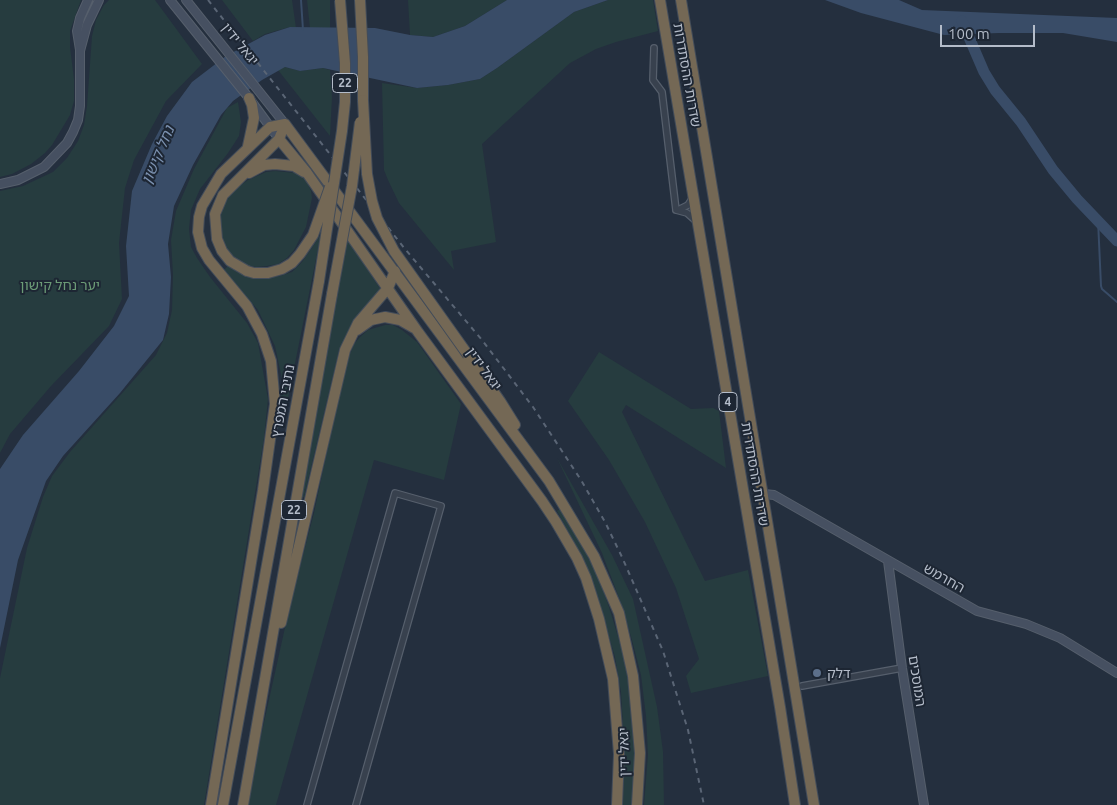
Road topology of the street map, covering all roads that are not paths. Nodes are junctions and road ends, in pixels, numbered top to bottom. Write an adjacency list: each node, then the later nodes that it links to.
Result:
1 (88, 0): 10 (street)
2 (99, 0): 10 (street)
3 (170, 0): 11 (street, יגאל ידין)
4 (186, 0): 13 (street, יגאל ידין)
5 (340, 0): 17 (highway, נתיבי המפרץ / 22, bridge)
6 (360, 0): 12 (highway, נתיבי המפרץ / 22)
7 (660, 0): 21 (highway, שדרות ההסתדרות / 4)
8 (681, 0): 29 (highway, שדרות ההסתדרות / 4)
9 (654, 48): 22 (street)
10 (80, 51): 20 (street)
11 (249, 98): 14 (street, יגאל ידין); 16 (highway)
12 (363, 100): 28 (highway, bridge); 35 (highway, נתיבי המפרץ / 22, bridge)
13 (285, 124): 14 (highway); 15 (highway); 24 (highway, יגאל ידין)
14 (270, 127): 15 (street, יגאל ידין); 16 (highway)
15 (279, 139): 18 (highway, יגאל ידין); 19 (highway)
16 (248, 147): 36 (highway)
17 (337, 165): 19 (highway, bridge); 30 (highway, נתיבי המפרץ / 22, bridge)
18 (307, 174): 19 (highway); 25 (highway, יגאל ידין)
19 (234, 183)
20 (0, 184)
21 (693, 196): 22 (street); 23 (highway, שדרות ההסתדרות / 4)
22 (676, 210): 23 (street)
23 (698, 224): 44 (highway, שדרות ההסתדרות / 4)
24 (395, 271): 25 (highway); 28 (highway, יגאל ידין)
25 (388, 288): 26 (highway, יגאל ידין); 27 (highway)
26 (418, 332): 27 (highway); 42 (highway, יגאל ידין)
27 (350, 338): 35 (highway)
28 (549, 481): 43 (highway, יגאל ידין)
29 (764, 494): 31 (street, החרמש); 45 (highway, שדרות ההסתדרות / 4)
30 (274, 522): 36 (highway); 38 (highway, נתיבי המפרץ / 22)
31 (888, 561): 32 (street, המוסכים); 33 (street, החרמש)
32 (902, 668): 34 (street); 46 (street, המוסכים)
33 (1117, 673)
34 (802, 686)
35 (256, 726): 39 (highway, נתיבי המפרץ / 22)
36 (219, 764): 37 (highway)
37 (211, 805)
38 (223, 805)
39 (243, 805)
40 (306, 805): 41 (street)
41 (356, 805)
42 (617, 805)
43 (637, 805)
44 (795, 805)
45 (814, 805)
46 (924, 805)

